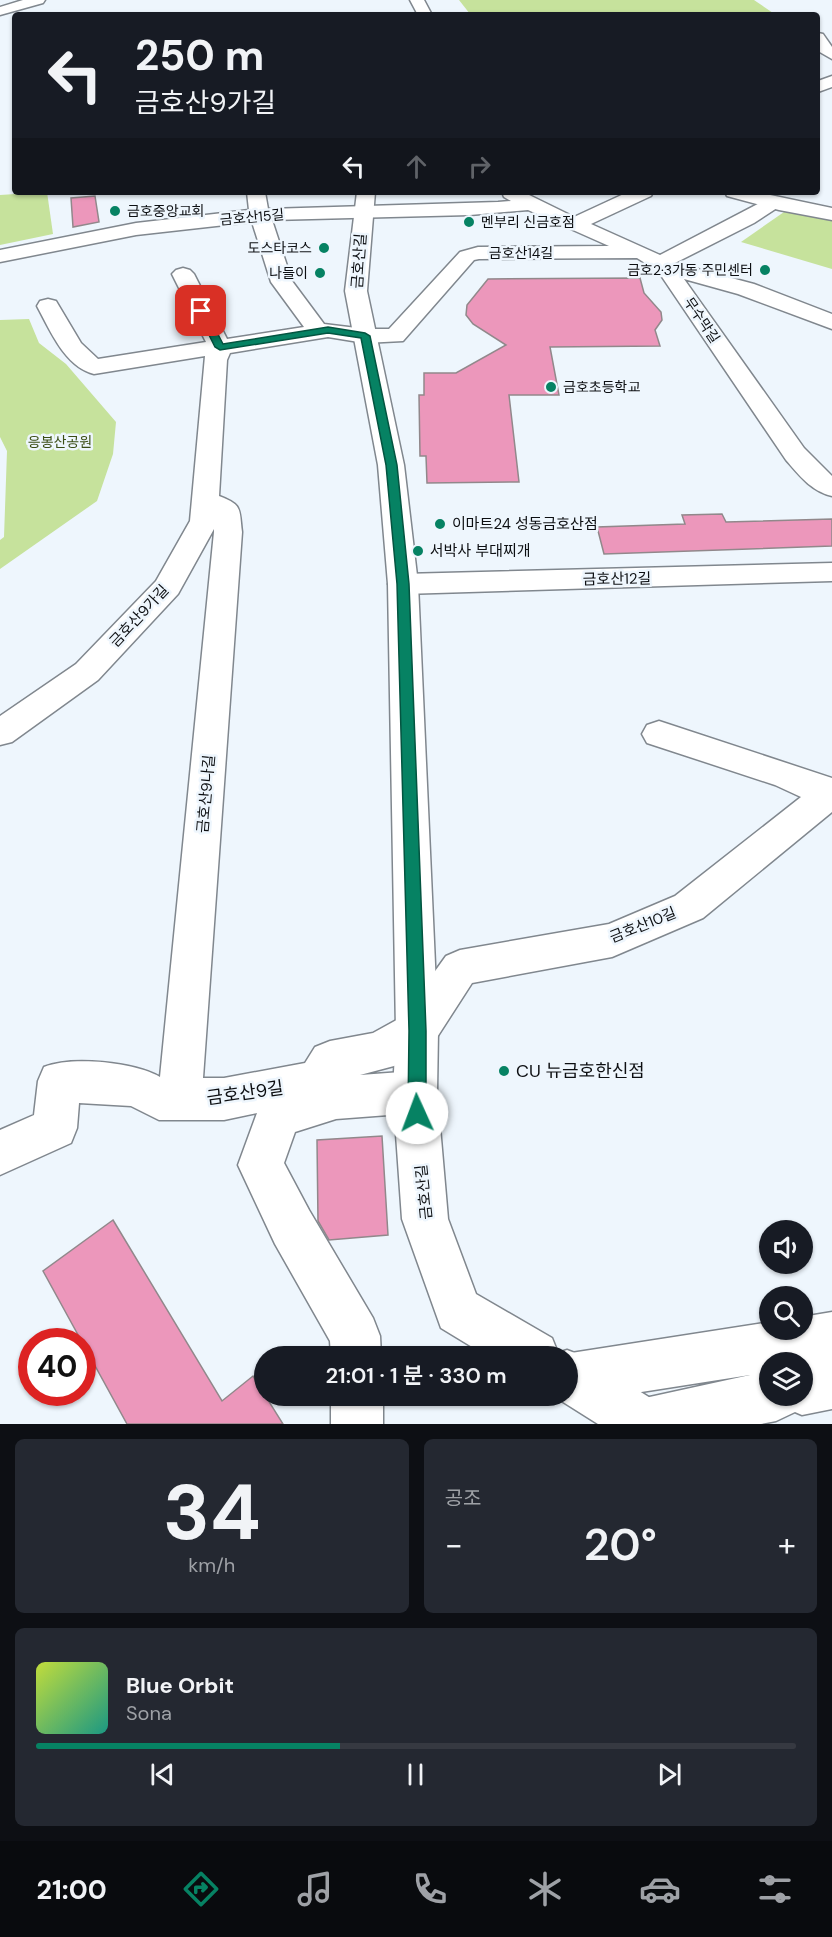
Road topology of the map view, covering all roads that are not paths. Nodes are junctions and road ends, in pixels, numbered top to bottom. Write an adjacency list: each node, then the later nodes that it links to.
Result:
1 (38, 0): 2 (street)
2 (0, 11)
3 (830, 27): 4 (street)
4 (820, 34)
5 (820, 42): 6 (street)
6 (832, 54)
7 (257, 195): 15 (street)
8 (515, 195): 13 (street)
9 (637, 195): 16 (street)
10 (746, 195): 12 (street)
11 (365, 202): 13 (street); 15 (street, 금호산15길); 23 (street, 금호산길)
12 (773, 202): 14 (street); 18 (street)
13 (530, 204): 16 (street)
14 (832, 214)
15 (261, 216): 17 (street, 금호산15길); 22 (street)
16 (574, 224): 18 (street)
17 (0, 256)
18 (655, 261): 21 (street); 23 (street, 금호산14길); 25 (street, 무수막길)
19 (183, 274): 24 (street)
20 (48, 306): 24 (street)
21 (832, 322)
22 (319, 332): 23 (street); 24 (street)
23 (365, 336): 28 (street, 금호산길)
24 (220, 347): 26 (street, 금호산9가길)
25 (832, 488)
26 (206, 501): 29 (street, 금호산9가길); 34 (street, 금호산9나길)
27 (832, 572): 28 (street, 금호산12길)
28 (403, 584): 32 (street, 금호산길)
29 (0, 733)
30 (659, 734): 31 (street, 금호산10길)
31 (830, 793): 32 (street, 금호산10길)
32 (417, 1031): 33 (street, 금호산길); 34 (street, 금호산9길)
33 (415, 1092): 37 (street, 금호산9길); 38 (street, 금호산길)
34 (180, 1099): 35 (street, 금호산9길)
35 (0, 1153)
36 (832, 1337): 39 (street)
37 (356, 1346)
38 (517, 1346)
39 (578, 1368)
40 (578, 1382): 46 (street, 금호산길)
41 (832, 1383): 42 (street)
42 (813, 1387)
43 (759, 1399): 46 (street)
44 (357, 1406): 45 (street)
45 (357, 1424)
46 (645, 1424)

